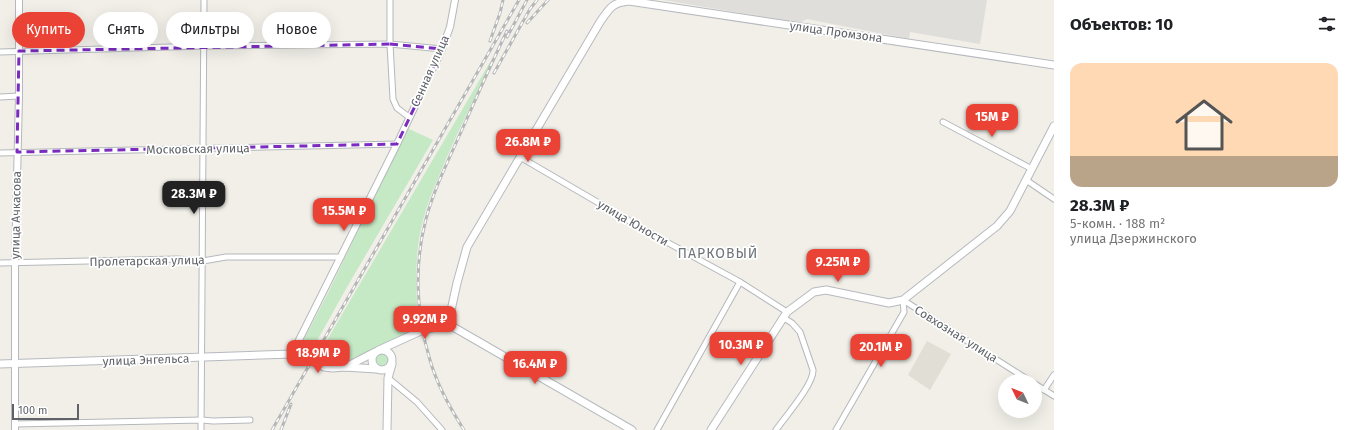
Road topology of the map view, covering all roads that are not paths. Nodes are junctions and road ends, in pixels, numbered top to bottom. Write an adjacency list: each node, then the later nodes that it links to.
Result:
1 (19, 0): 11 (street, улица Ачкасова)
2 (204, 0): 5 (street)
3 (390, 0): 6 (street)
4 (455, 0): 10 (street, Сенная улица)
5 (204, 12)
6 (390, 44): 7 (street); 10 (street); 16 (street)
7 (254, 45)
8 (166, 47): 11 (street)
9 (204, 48): 21 (street)
10 (442, 48): 16 (street, Сенная улица)
11 (19, 51): 12 (street); 14 (street, улица Ачкасова)
12 (0, 52)
13 (1054, 66): 24 (main road, улица Промзона)
14 (19, 96): 15 (street); 22 (street, улица Ачкасова)
15 (0, 97)
16 (409, 117): 20 (street, Сенная улица)
17 (943, 122): 25 (street)
18 (1054, 126): 19 (main road)
19 (1052, 135): 25 (main road)
20 (397, 144): 21 (street, Московская улица); 28 (street, Сенная улица)
21 (203, 149): 22 (street, Московская улица); 30 (street)
22 (17, 152): 23 (street, Московская улица); 29 (street, улица Ачкасова)
23 (0, 153)
24 (520, 157): 32 (street, улица Юности); 35 (main road)
25 (1032, 169): 26 (main road)
26 (1026, 180): 27 (street); 33 (main road)
27 (1054, 199)
28 (341, 257): 30 (street, Пролетарская улица); 38 (street, Сенная улица)
29 (15, 262): 30 (street, Пролетарская улица); 31 (street, Пролетарская улица); 42 (street, улица Ачкасова)
30 (203, 262): 39 (street)
31 (0, 263)
32 (740, 282): 34 (street, улица Юности); 57 (street)
33 (903, 300): 34 (main road); 45 (street, Совхозная улица); 60 (street)
34 (785, 315): 58 (main road); 59 (street, улица Юности)
35 (448, 324): 36 (main road); 56 (main road)
36 (399, 342): 37 (main road); 40 (main road)
37 (378, 351): 40 (main road); 43 (main road); 44 (main road)
38 (292, 354): 39 (main road, улица Энгельса); 43 (main road)
39 (201, 358): 42 (main road, улица Энгельса); 50 (street)
40 (392, 363): 44 (main road); 47 (main road)
41 (0, 364): 42 (main road, улица Энгельса)
42 (15, 364): 52 (street, улица Ачкасова)
43 (345, 367): 44 (main road)
44 (379, 370): 47 (main road)
45 (1019, 374)
46 (1054, 375): 48 (street)
47 (388, 378): 54 (main road); 55 (street)
48 (1044, 390): 49 (street)
49 (1054, 396)
50 (202, 420): 51 (street); 52 (street); 53 (street)
51 (250, 420)
52 (15, 427)
53 (201, 430)
54 (387, 430)
55 (442, 430)
56 (632, 430)
57 (657, 430)
58 (711, 430)
59 (776, 430)
60 (836, 430)

